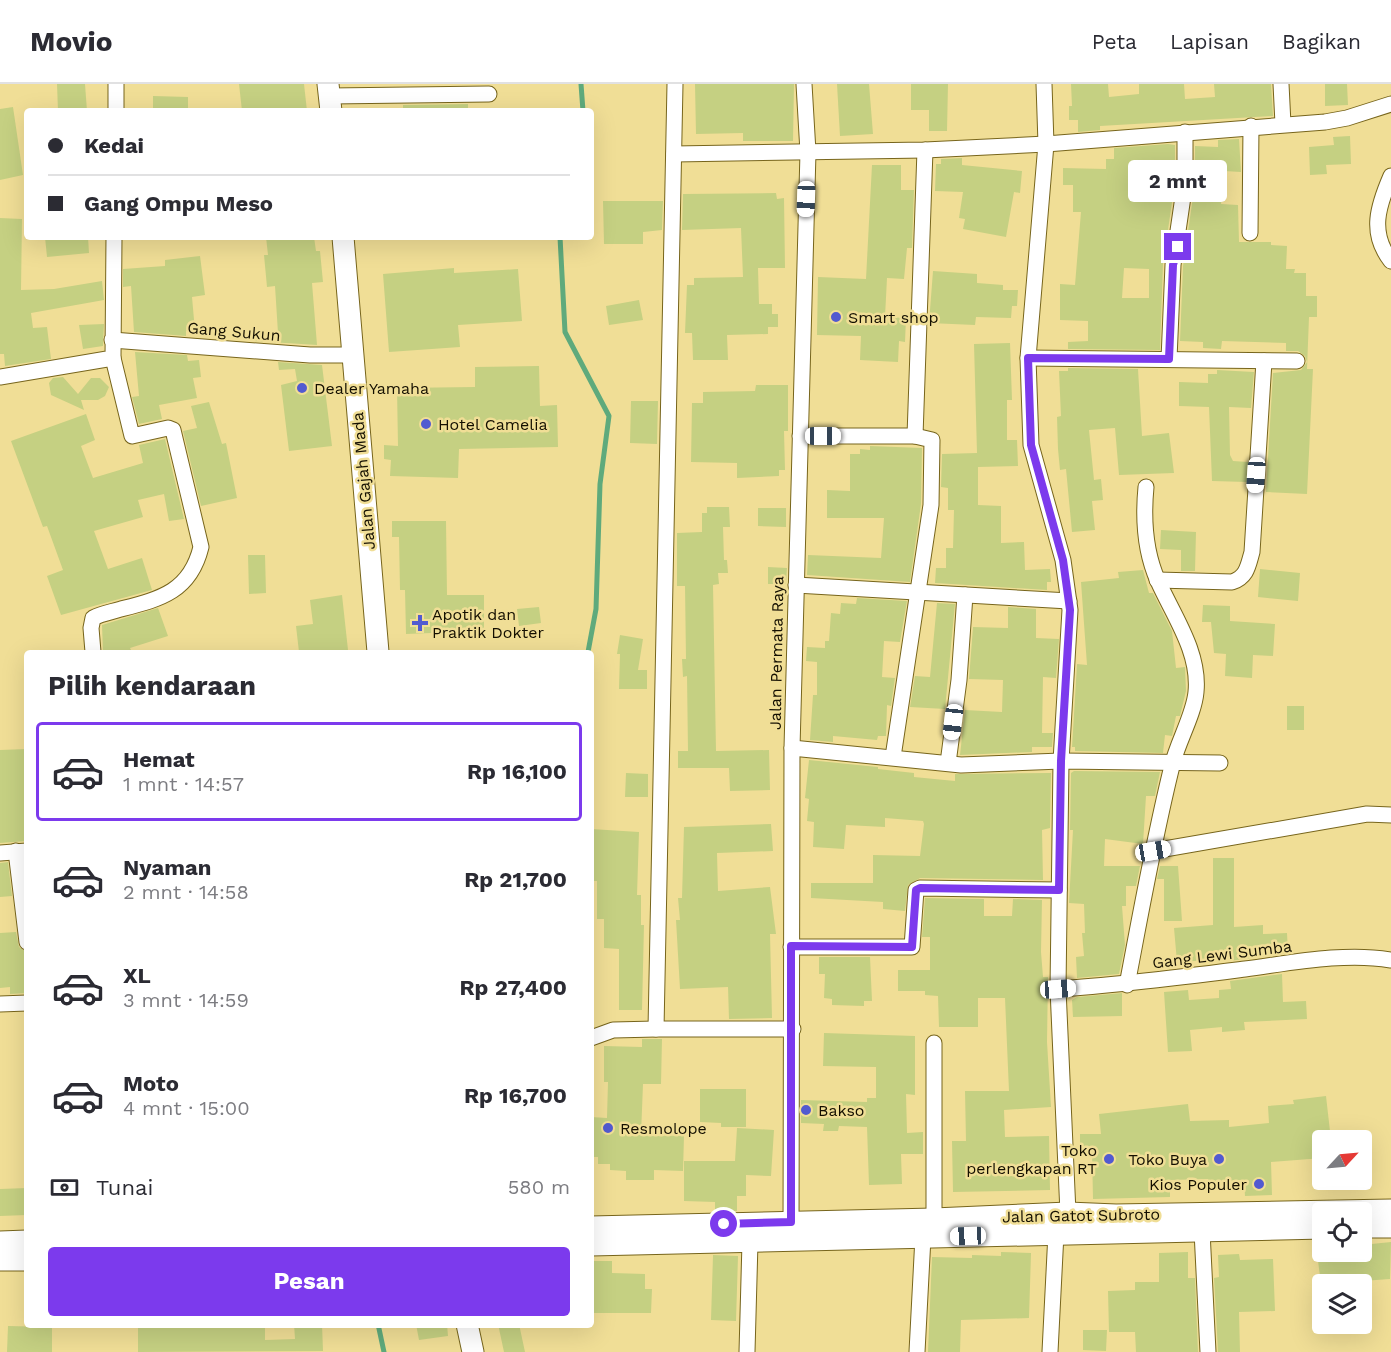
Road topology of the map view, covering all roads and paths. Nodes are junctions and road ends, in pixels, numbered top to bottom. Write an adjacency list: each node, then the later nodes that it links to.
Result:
1 (116, 84): 9 (street)
2 (675, 84): 16 (street)
3 (804, 84): 15 (street, Jalan Permata Raya)
4 (1044, 84): 13 (street)
5 (1281, 84): 10 (street)
6 (489, 94): 7 (street)
7 (330, 97)
8 (1391, 104): 10 (street)
9 (116, 108)
10 (1283, 124): 11 (street)
11 (1251, 126): 12 (street); 18 (street)
12 (1185, 132): 13 (street); 26 (street)
13 (1046, 144): 14 (street); 25 (street)
14 (925, 150): 15 (street); 31 (street)
15 (808, 152): 16 (street); 30 (street, Jalan Permata Raya)
16 (674, 154): 58 (street)
17 (1391, 176): 21 (street)
18 (1250, 233)
19 (114, 240): 22 (street)
20 (343, 240): 23 (street, Jalan Gajah Mada)
21 (1391, 261)
22 (112, 340): 23 (street, Gang Sukun); 24 (street)
23 (353, 355): 39 (street, Jalan Gajah Mada)
24 (112, 358): 29 (street); 38 (street)
25 (1028, 358): 26 (street); 37 (street)
26 (1169, 359): 27 (street)
27 (1264, 361): 28 (street); 33 (street)
28 (1297, 362)
29 (0, 377)
30 (800, 436): 31 (street); 34 (street, Jalan Permata Raya)
31 (915, 436): 35 (street)
32 (1146, 488): 33 (street)
33 (1157, 580): 44 (street)
34 (796, 585): 35 (street); 40 (street, Jalan Permata Raya)
35 (918, 592): 36 (street); 41 (street)
36 (965, 595): 37 (street); 43 (street)
37 (1069, 601): 42 (street)
38 (93, 650)
39 (378, 650)
40 (792, 748): 41 (street); 52 (street, Jalan Permata Raya)
41 (893, 757): 43 (street)
42 (1061, 761): 43 (street); 44 (street); 51 (street)
43 (948, 763)
44 (1172, 763): 45 (street); 48 (street)
45 (1220, 763)
46 (1391, 815): 48 (street)
47 (22, 851): 49 (street); 50 (street)
48 (1153, 851): 54 (street)
49 (0, 853)
50 (24, 887)
51 (1059, 890): 52 (street); 55 (street)
52 (791, 946): 59 (street, Jalan Permata Raya)
53 (1391, 960): 54 (street, Gang Lewi Sumba)
54 (1127, 985): 55 (street, Gang Lewi Sumba)
55 (1058, 989): 63 (street)
56 (24, 1003): 57 (street)
57 (0, 1004)
58 (656, 1029): 59 (street); 60 (street)
59 (793, 1029): 69 (street, Jalan Permata Raya)
60 (594, 1037)
61 (934, 1044): 67 (street)
62 (1391, 1210): 63 (street, Jalan Gatot Subroto)
63 (1064, 1226): 67 (street, Jalan Gatot Subroto); 70 (street, Jalan Gatot Subroto); 81 (street)
64 (594, 1227): 69 (street, Jalan Gatot Subroto)
65 (1372, 1227): 66 (street)
66 (1391, 1227)
67 (929, 1228): 69 (street, Jalan Gatot Subroto); 80 (street)
68 (1312, 1228): 70 (street, Jalan Gatot Subroto)
69 (791, 1231): 73 (street, Jalan Gatot Subroto)
70 (1202, 1231): 82 (street)
71 (24, 1241): 72 (street)
72 (0, 1242)
73 (750, 1242): 74 (street, Jalan Gatot Subroto); 79 (street)
74 (594, 1245)
75 (0, 1260): 76 (street)
76 (24, 1260)
77 (467, 1328): 78 (street)
78 (473, 1352)
79 (747, 1352)
80 (916, 1352)
81 (1050, 1352)
82 (1208, 1352)

